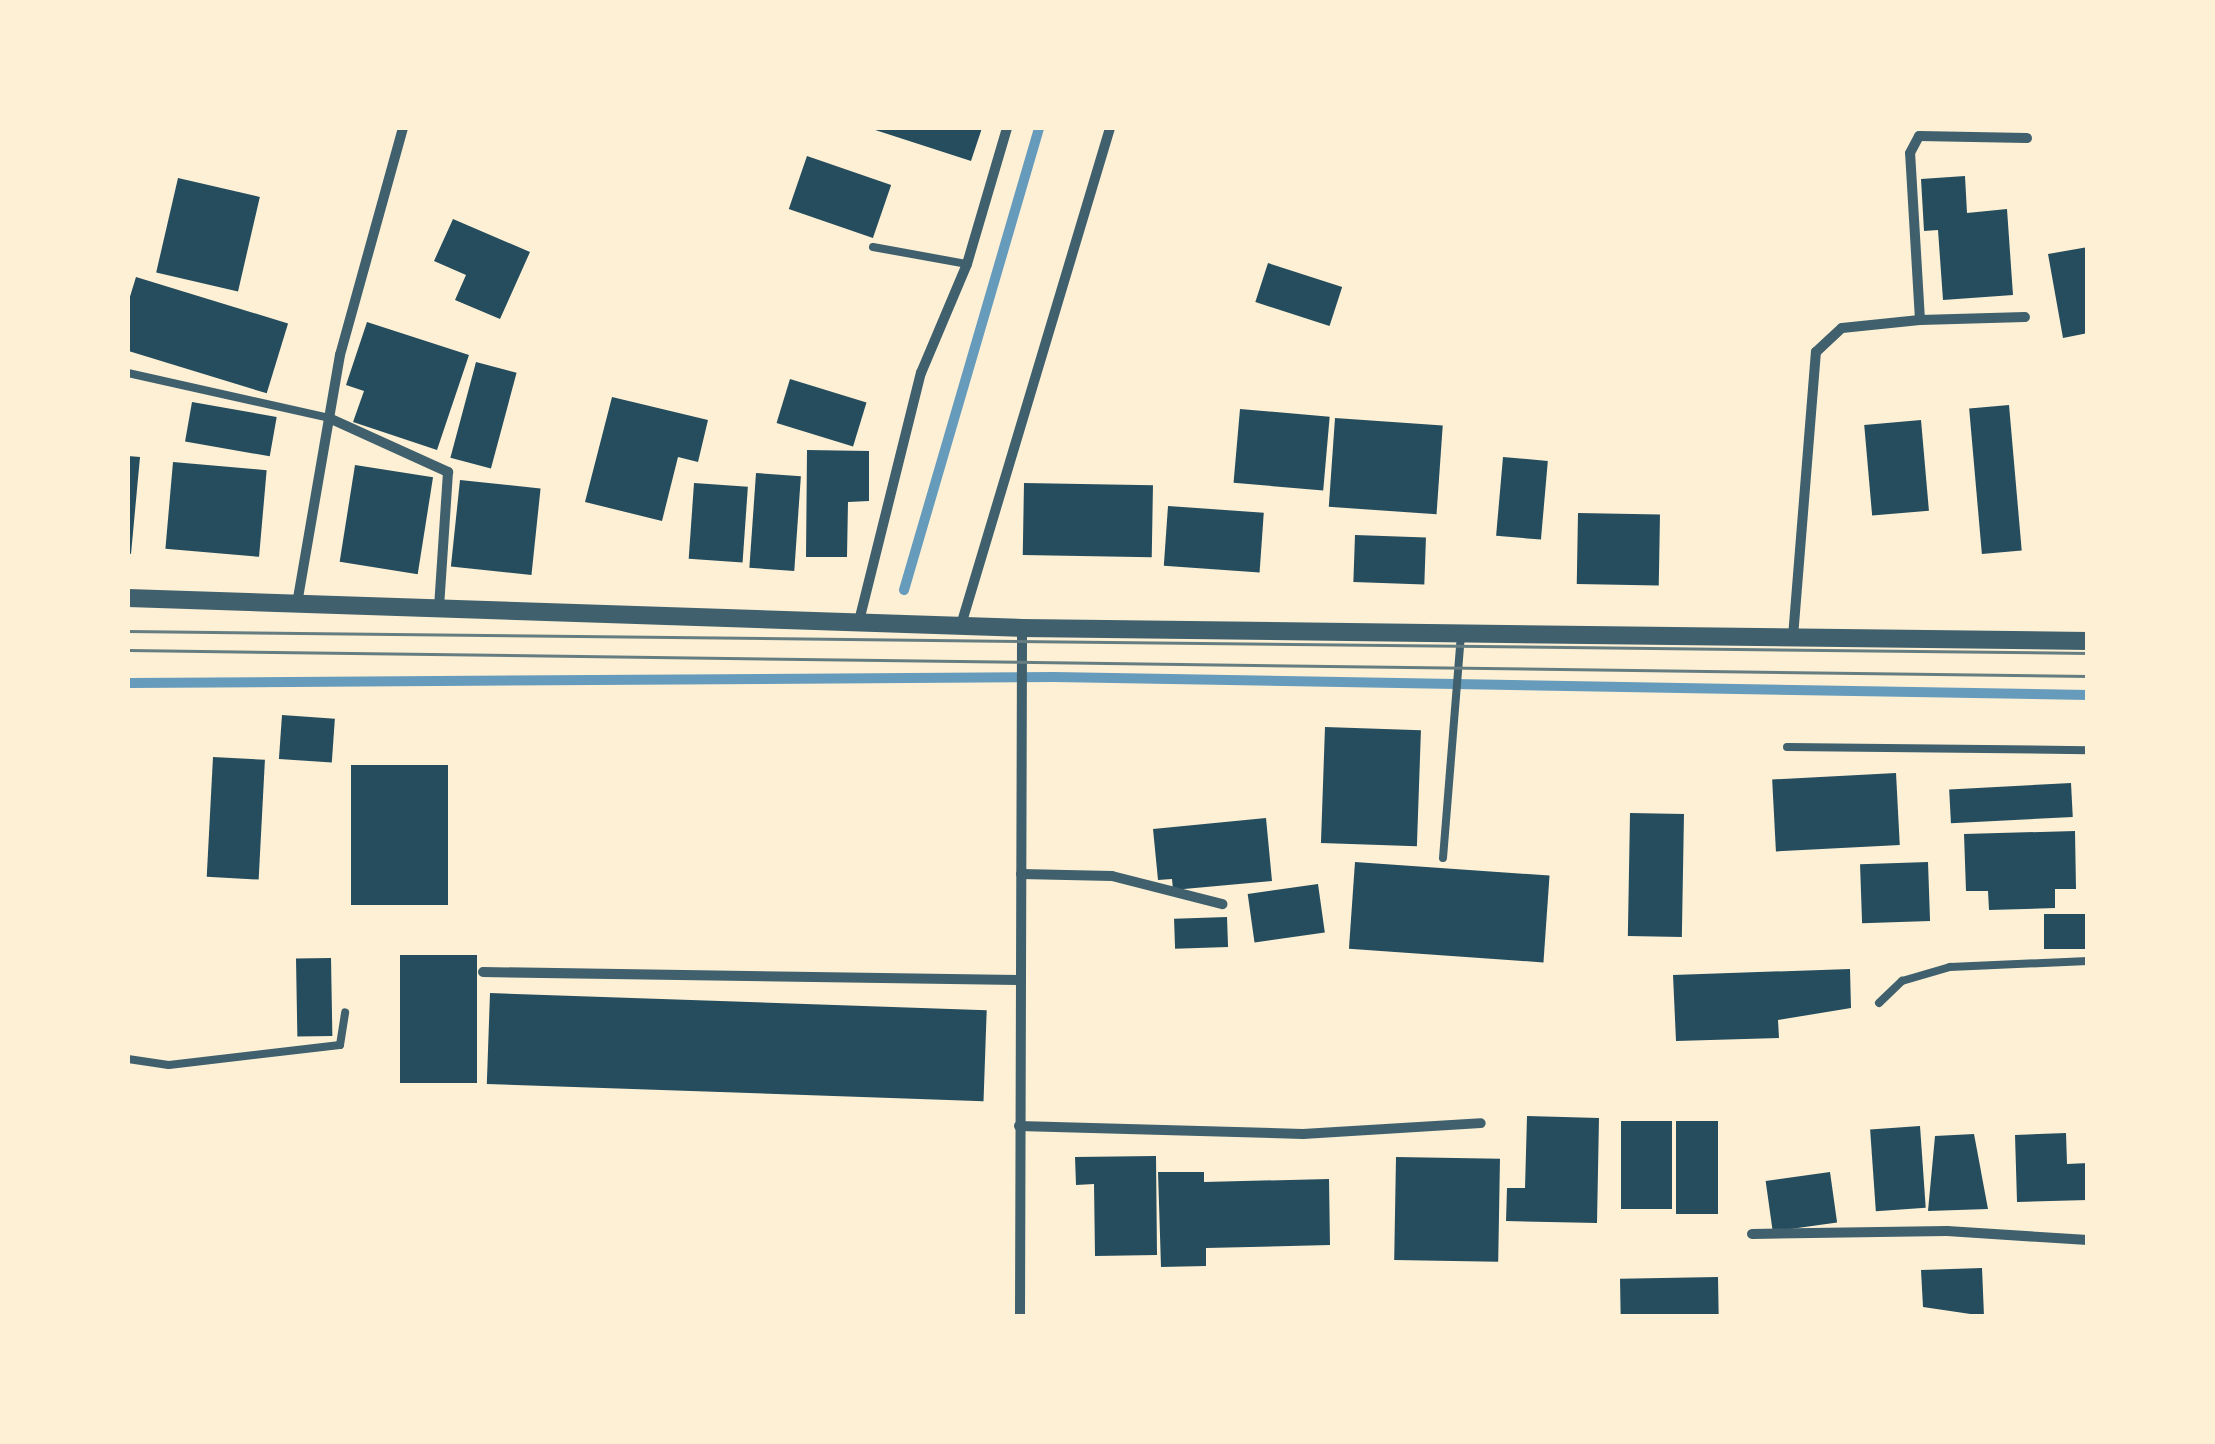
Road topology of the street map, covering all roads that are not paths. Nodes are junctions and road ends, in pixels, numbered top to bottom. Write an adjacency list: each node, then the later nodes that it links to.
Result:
1 (404, 128): 10 (street)
2 (1007, 128): 6 (street)
3 (1110, 128): 15 (street)
4 (2026, 138): 8 (street)
5 (873, 247): 6 (lane)
6 (967, 264): 14 (street)
7 (2026, 317): 8 (street)
8 (1920, 320): 18 (street)
9 (128, 374): 10 (lane)
10 (329, 418): 12 (street); 13 (street)
11 (128, 598): 12 (street)
12 (298, 598): 13 (street)
13 (439, 606): 14 (street)
14 (859, 622): 15 (street)
15 (962, 625): 16 (street)
16 (1022, 628): 17 (street); 23 (street)
17 (1462, 633): 18 (street); 22 (lane)
18 (1793, 637): 19 (street)
19 (2088, 641)
20 (1788, 748): 21 (lane)
21 (2088, 750)
22 (1443, 858)
23 (1022, 874): 24 (street); 27 (street)
24 (1222, 904)
25 (2088, 961): 28 (lane)
26 (483, 972): 27 (street)
27 (1019, 980): 32 (street)
28 (1879, 1003)
29 (344, 1012): 30 (lane)
30 (128, 1059)
31 (1482, 1123): 32 (street)
32 (1019, 1126): 35 (street)
33 (1752, 1234): 34 (street)
34 (2088, 1240)
35 (1020, 1316)

